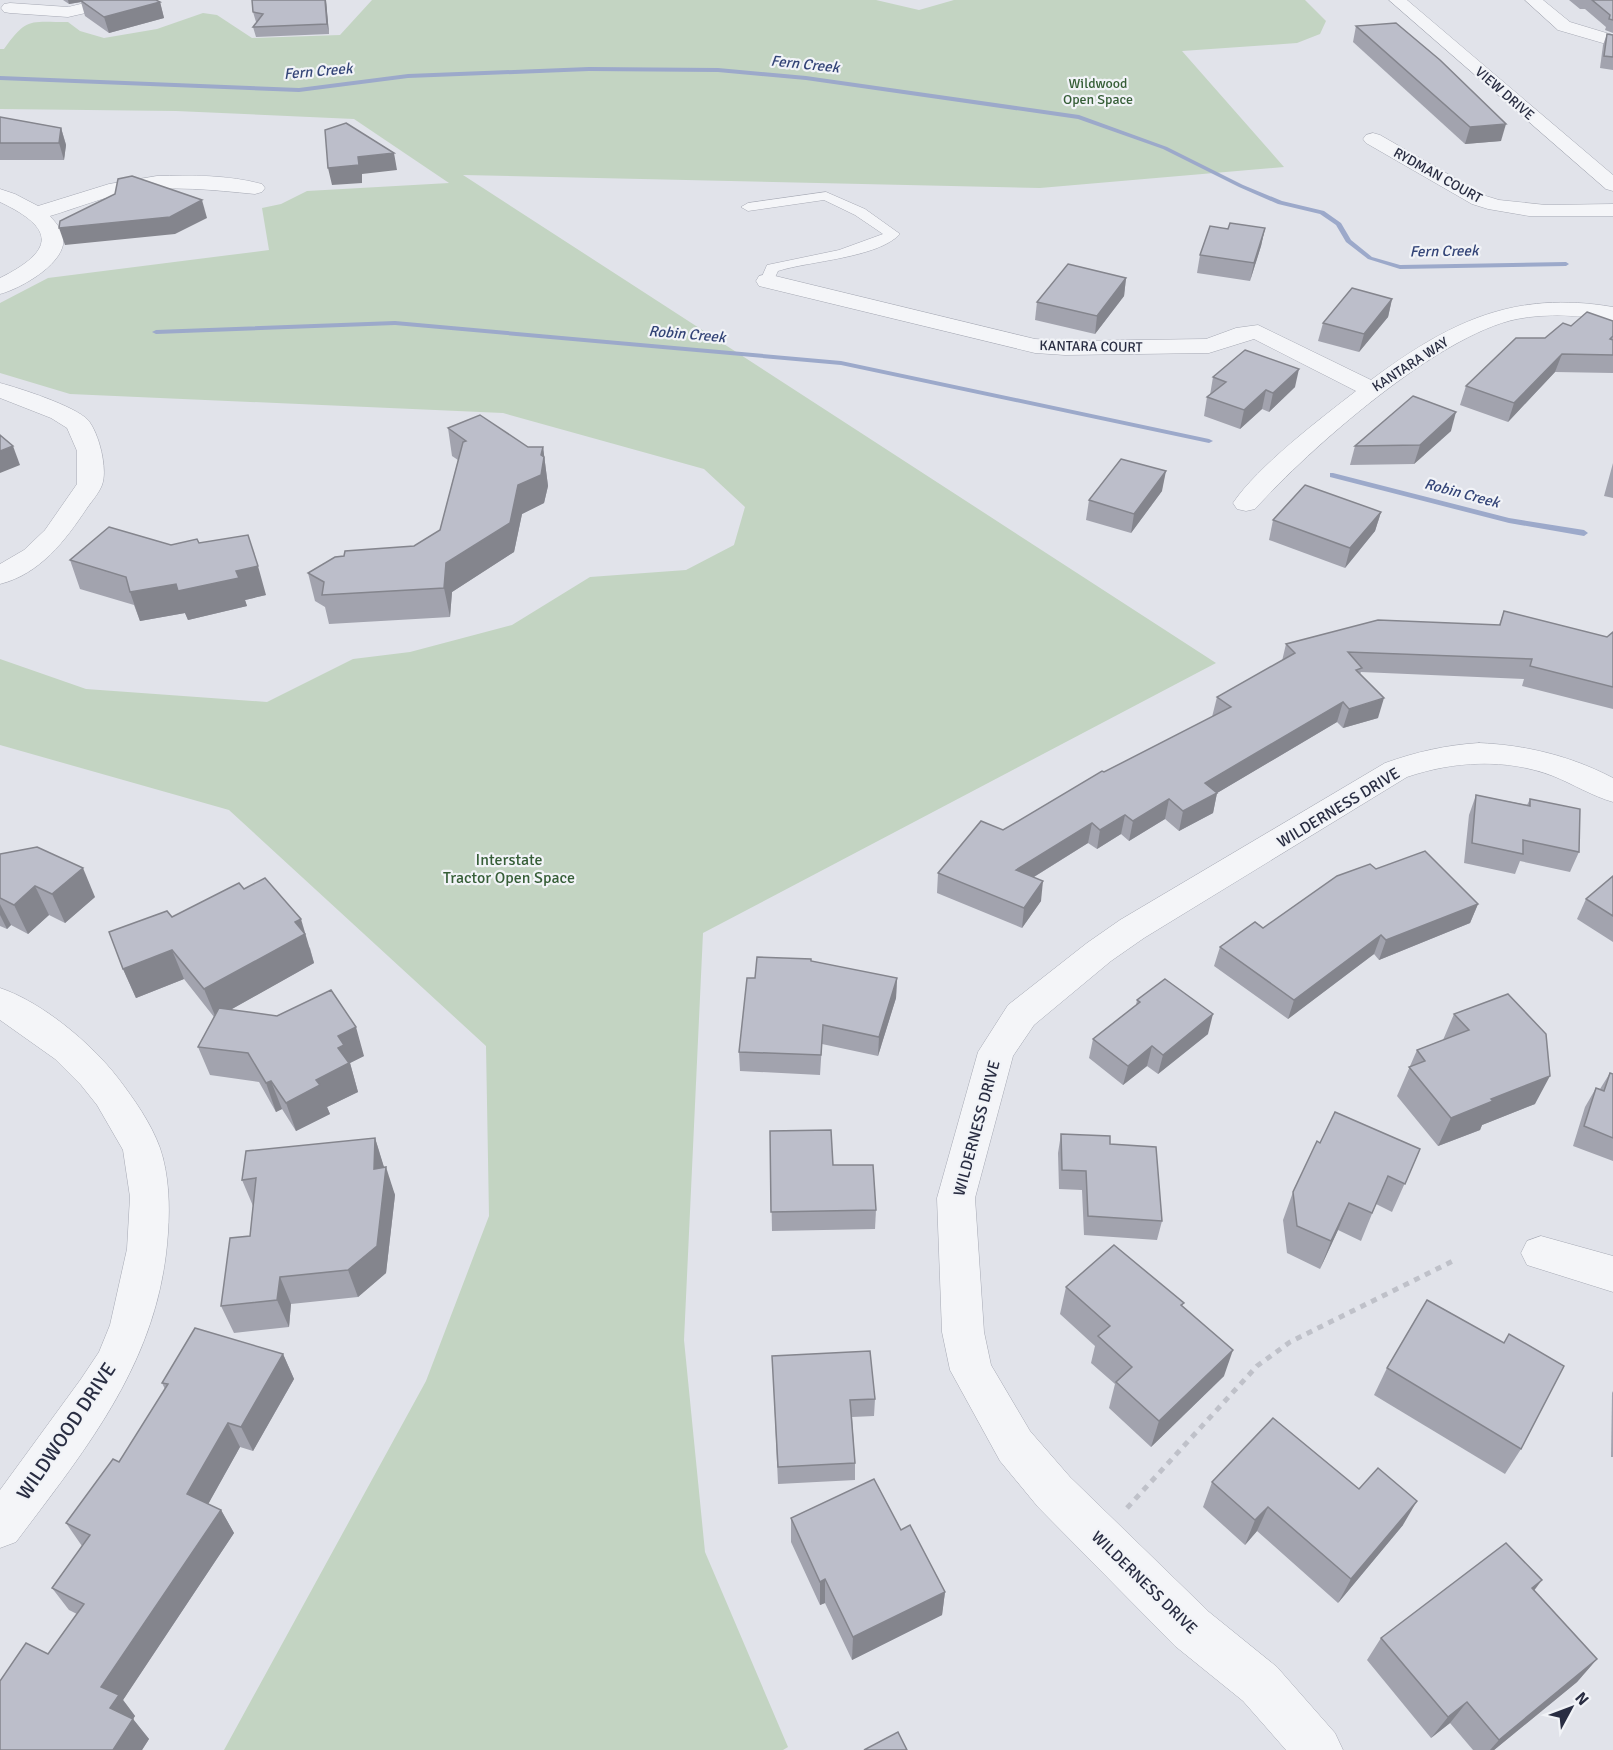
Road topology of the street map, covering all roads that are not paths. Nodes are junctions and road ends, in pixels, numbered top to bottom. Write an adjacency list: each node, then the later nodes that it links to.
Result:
1 (119, 0): 4 (street)
2 (1397, 0): 7 (street, VIEW DRIVE)
3 (1533, 0): 5 (street)
4 (10, 8)
5 (1613, 41)
6 (1373, 139): 11 (street, RYDMAN COURT)
7 (1613, 185)
8 (255, 188): 12 (street)
9 (0, 195): 12 (street)
10 (748, 207): 13 (lane)
11 (1613, 210)
12 (36, 214): 14 (street)
13 (767, 281): 16 (street, KANTARA COURT)
14 (0, 286)
15 (1613, 314): 16 (street, KANTARA WAY)
16 (1371, 389): 18 (street, KANTARA WAY)
17 (0, 390): 19 (street)
18 (1246, 503)
19 (0, 576)
20 (1613, 791): 25 (street, WILDERNESS DRIVE)
21 (0, 1002): 24 (street, WILDWOOD DRIVE)
22 (1540, 1252): 23 (street)
23 (1613, 1274)
24 (0, 1526)
25 (1318, 1750)

